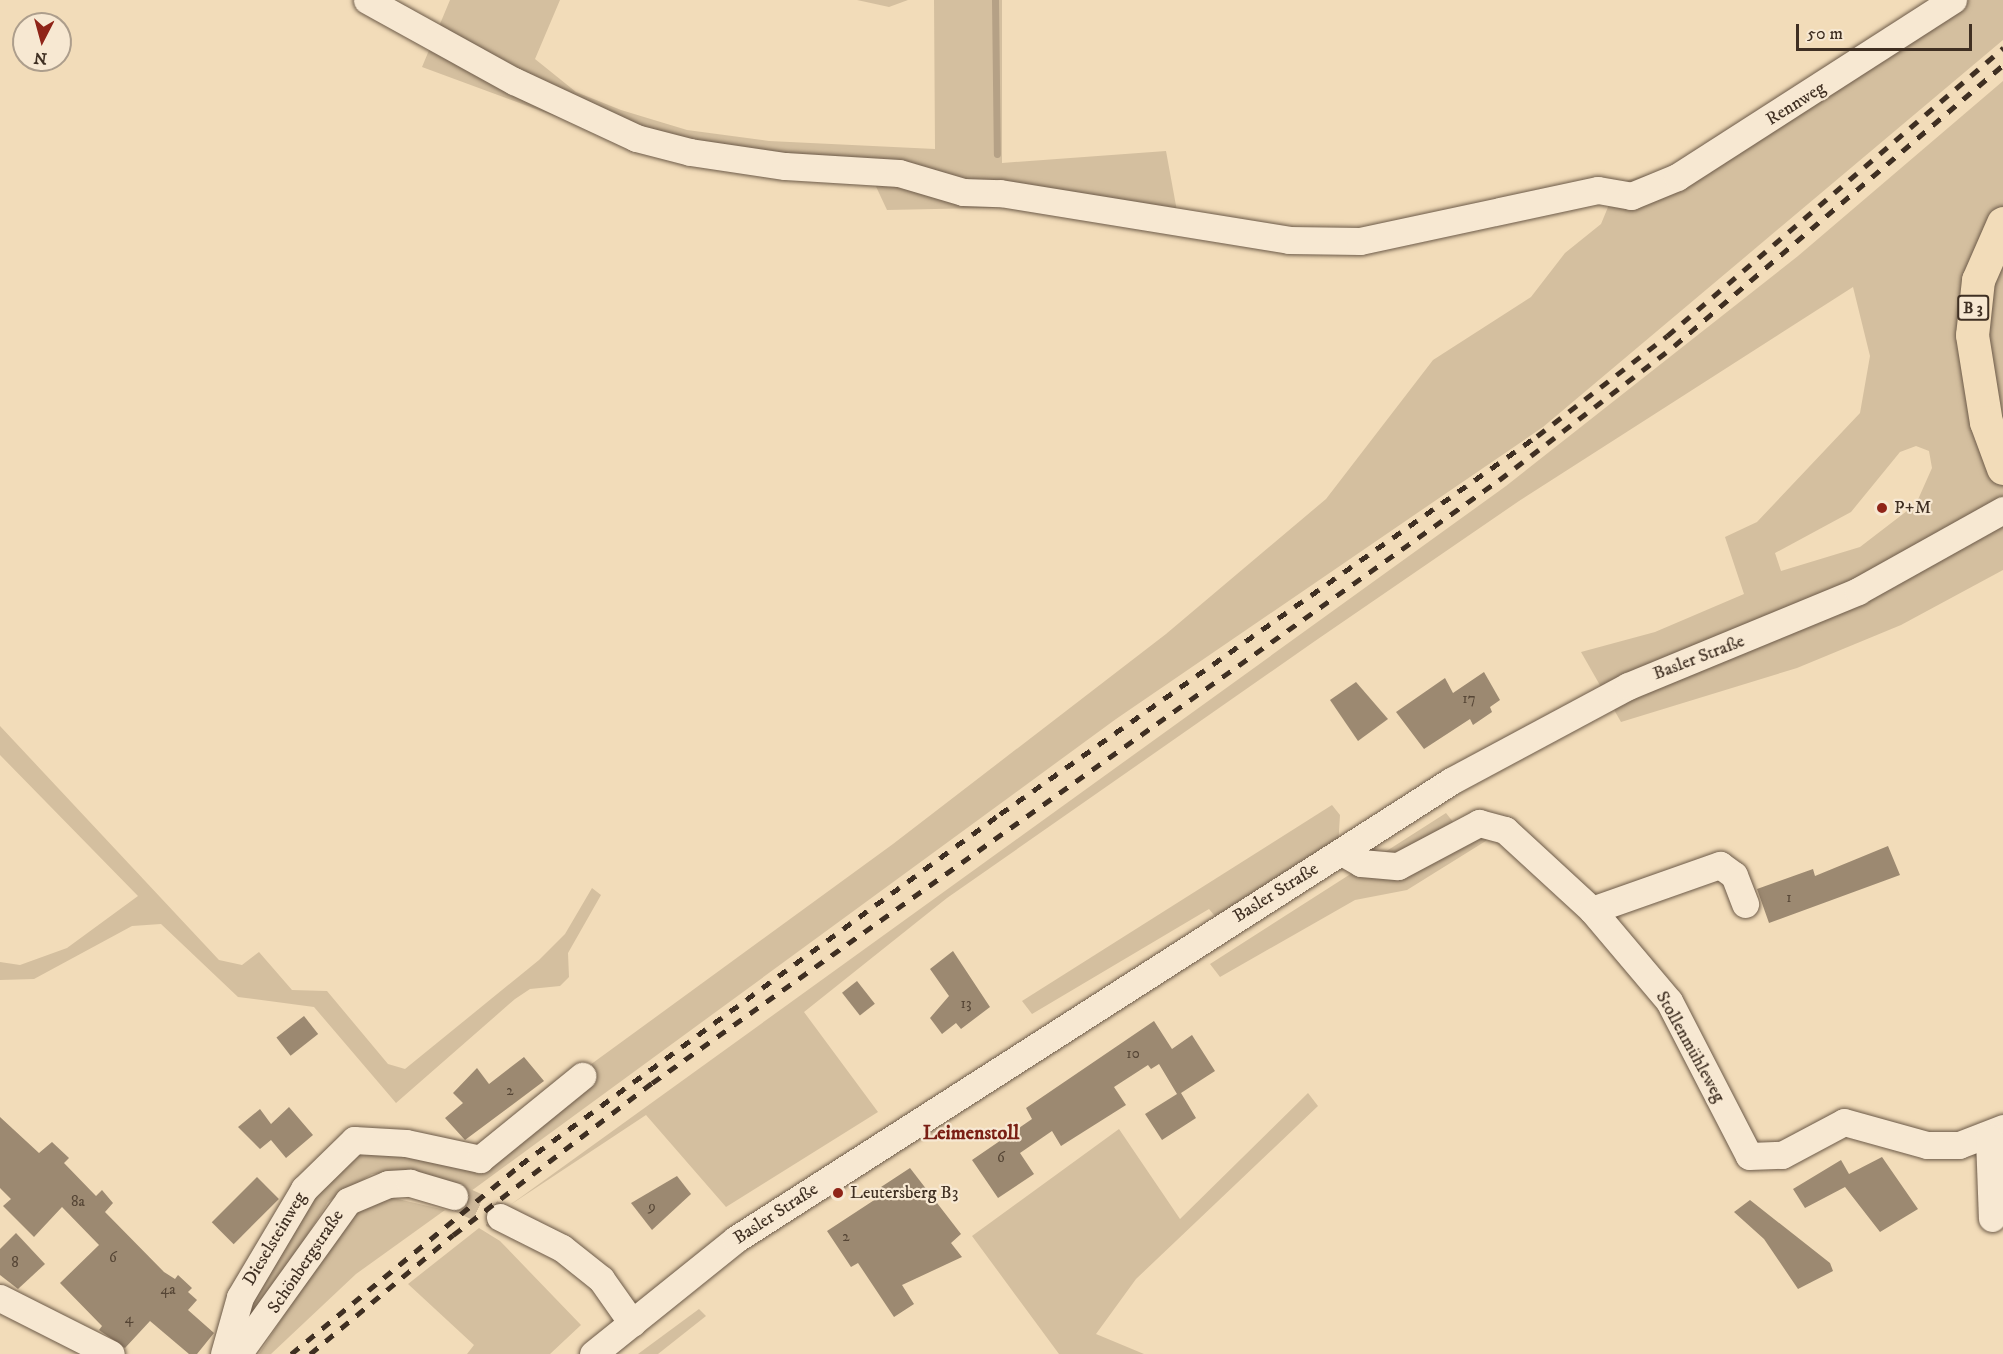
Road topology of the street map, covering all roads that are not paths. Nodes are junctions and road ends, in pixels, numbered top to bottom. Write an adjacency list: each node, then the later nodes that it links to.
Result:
1 (367, 0): 2 (street, Rennweg)
2 (1953, 0)
3 (2003, 223): 4 (main road, B 3)
4 (1993, 405): 5 (main road)
5 (2003, 468)
6 (2003, 510): 7 (street, Basler Straße)
7 (1342, 852): 9 (street, Stollenmühleweg); 16 (street, Basler Straße)
8 (1745, 904): 9 (street)
9 (1592, 910): 11 (street, Stollenmühleweg)
10 (582, 1076): 18 (street, Dieselsteinweg)
11 (1996, 1133): 14 (street)
12 (454, 1196): 19 (street, Schönbergstraße)
13 (500, 1217): 16 (street)
14 (1992, 1218)
15 (0, 1298): 17 (street)
16 (632, 1323): 20 (street, Basler Straße)
17 (111, 1354)
18 (224, 1354)
19 (238, 1354)
20 (593, 1354)

